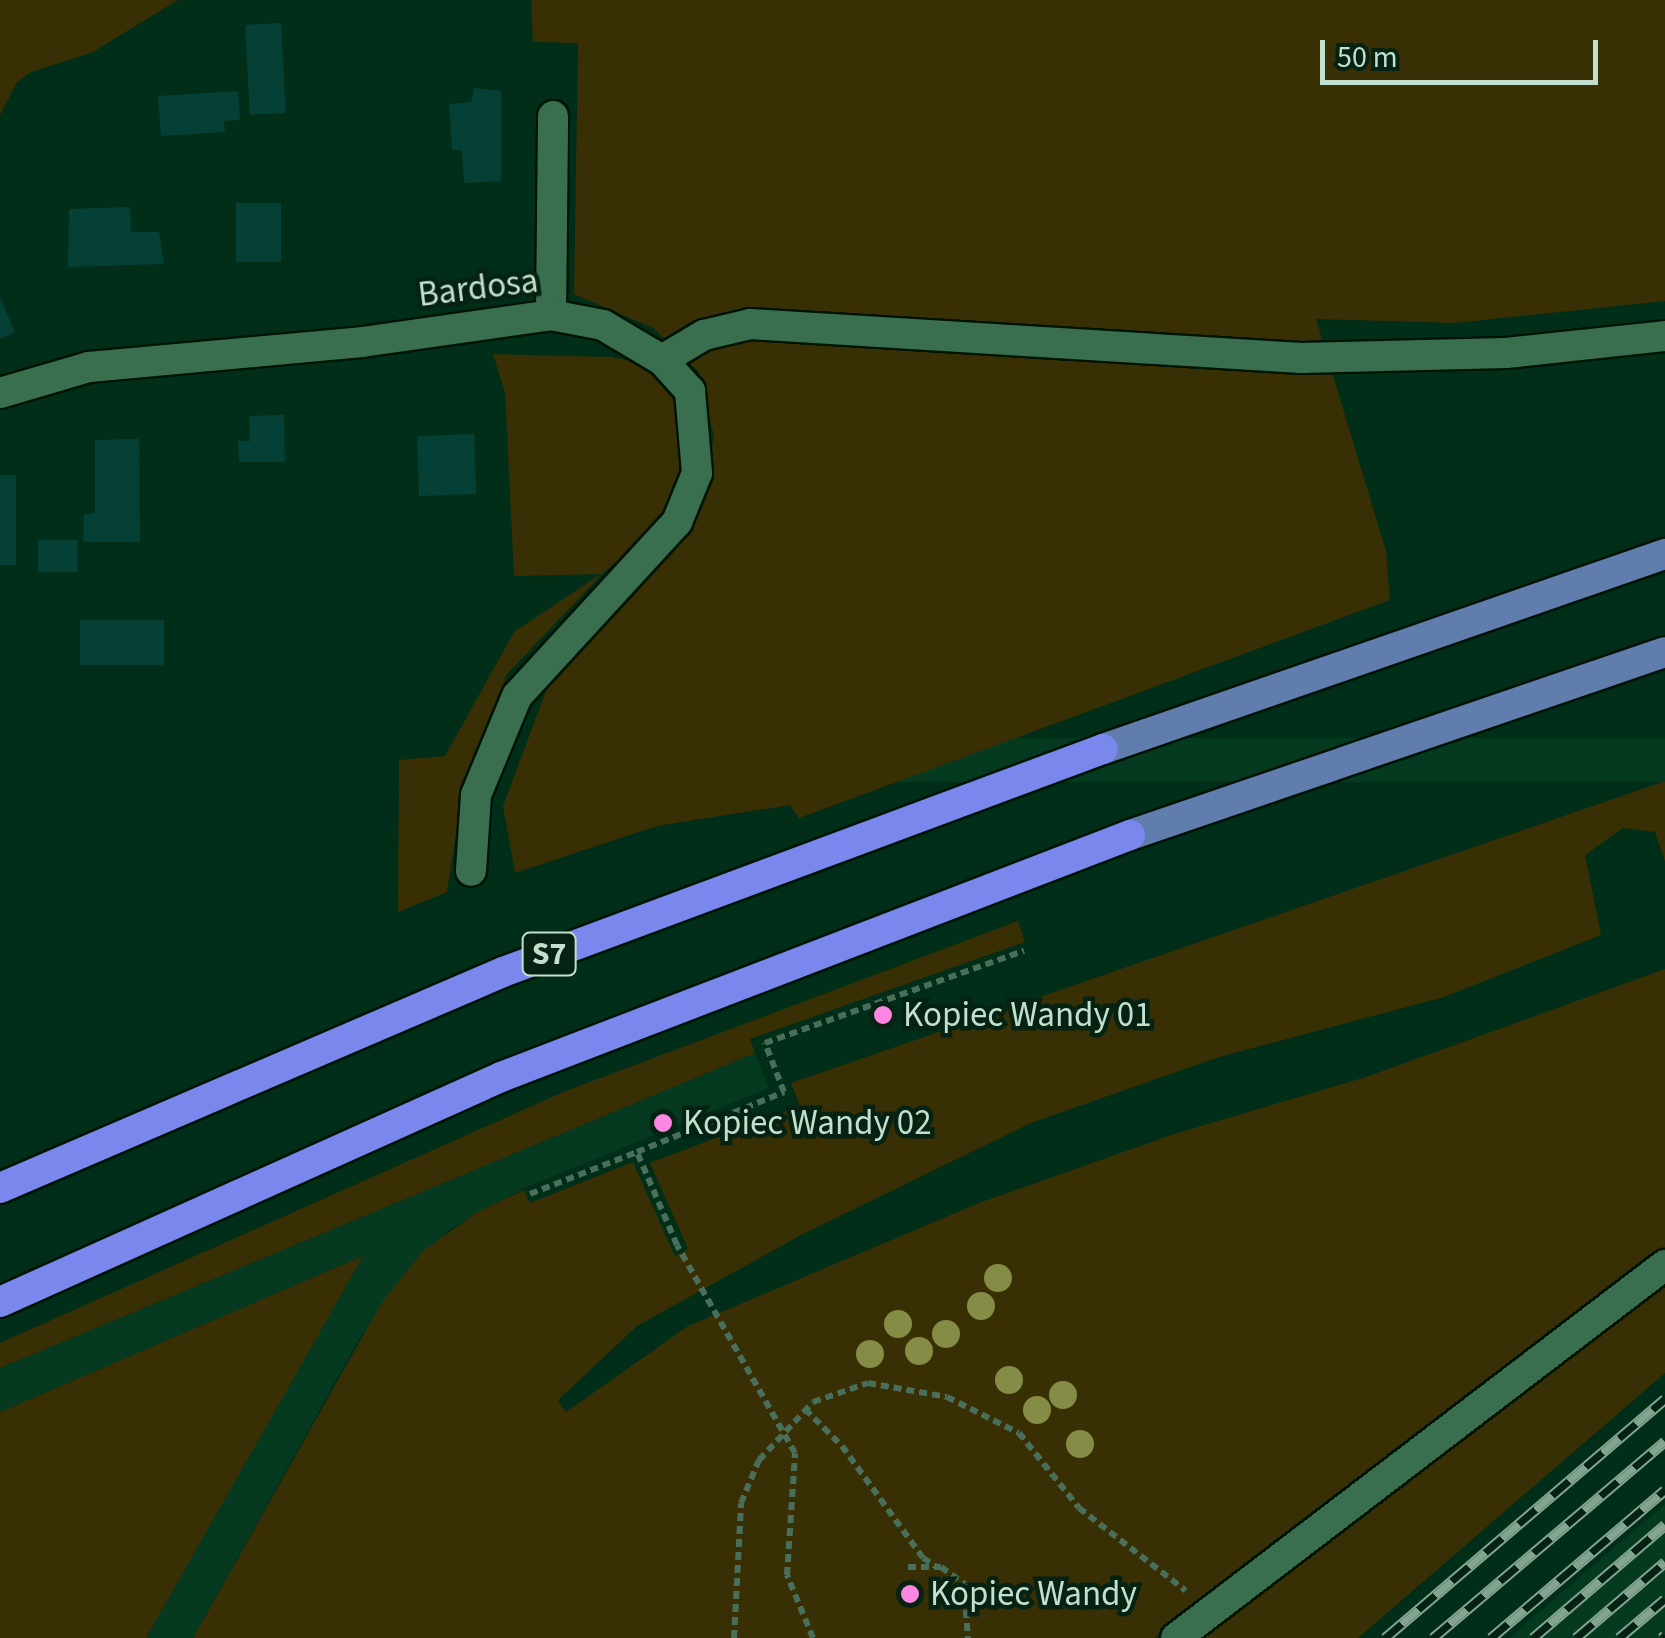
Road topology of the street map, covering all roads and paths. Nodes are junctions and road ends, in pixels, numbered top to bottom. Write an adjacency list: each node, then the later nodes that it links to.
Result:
1 (553, 116): 2 (street)
2 (551, 315): 4 (street, Bardosa); 5 (street, Bardosa)
3 (1665, 336): 4 (street)
4 (662, 360): 10 (street, Bardosa)
5 (0, 393)
6 (1665, 554): 8 (main road, S7)
7 (1665, 652): 9 (main road)
8 (1102, 749): 13 (highway, S7)
9 (1130, 836): 16 (highway)
10 (471, 871)
11 (1024, 951): 12 (path)
12 (638, 1152): 14 (path); 18 (path)
13 (0, 1188)
14 (530, 1194)
15 (1665, 1266): 21 (street)
16 (0, 1302)
17 (806, 1409): 18 (path); 20 (path); 21 (path)
18 (785, 1427): 22 (path); 23 (path)
19 (908, 1567): 20 (path)
20 (938, 1567): 24 (path)
21 (1212, 1613): 25 (street)
22 (734, 1638)
23 (814, 1638)
24 (968, 1638)
25 (1176, 1638)

